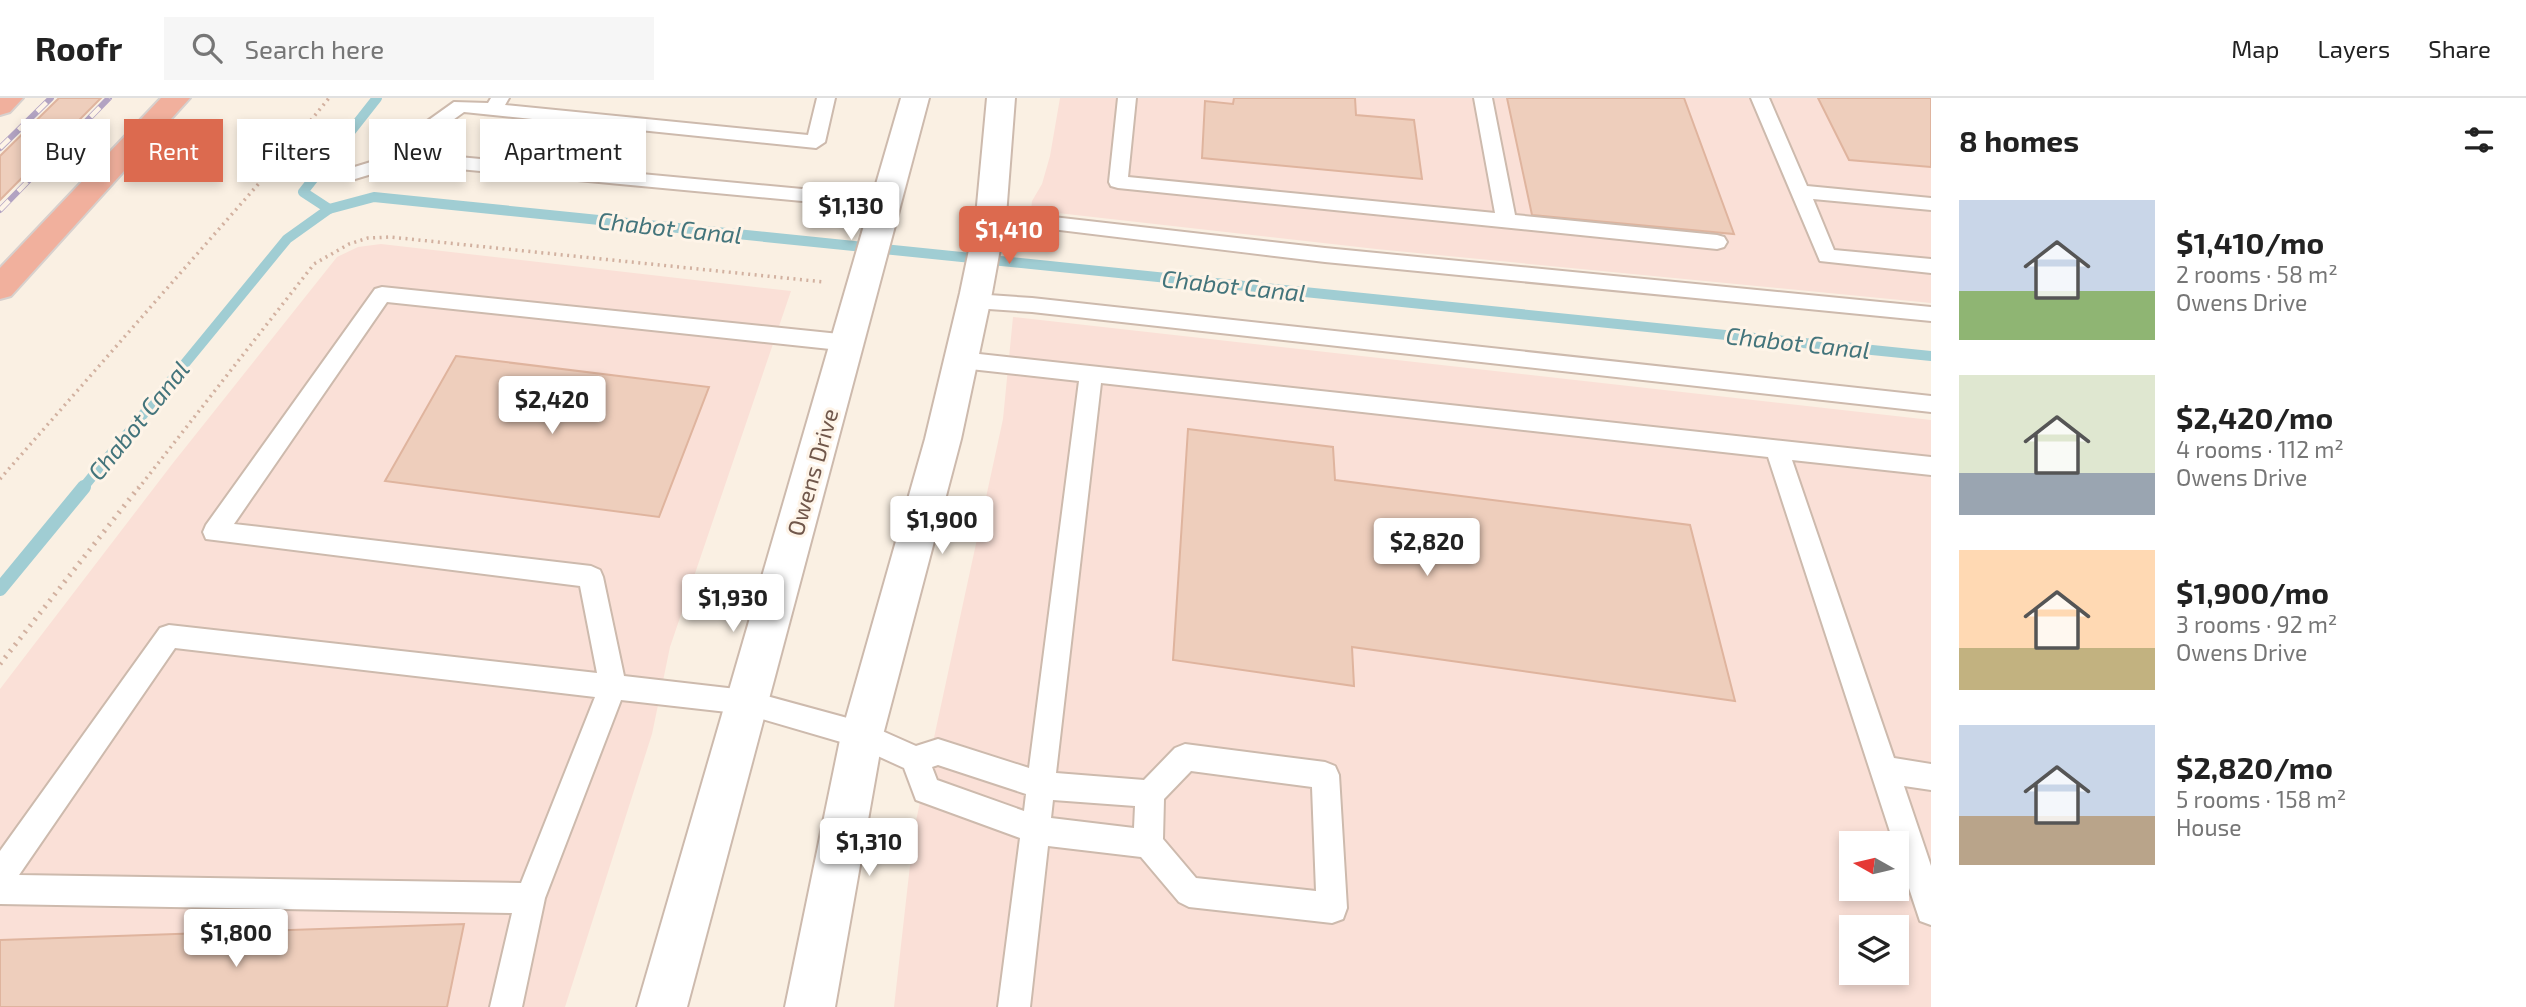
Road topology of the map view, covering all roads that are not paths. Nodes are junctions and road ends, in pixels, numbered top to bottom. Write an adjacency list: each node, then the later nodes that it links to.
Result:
1 (9, 98): 10 (highway)
2 (176, 98): 22 (highway)
3 (826, 98): 9 (lane)
4 (915, 98): 17 (street, Owens Drive)
5 (1001, 98): 19 (street)
6 (1127, 98): 18 (lane)
7 (1483, 98): 18 (lane)
8 (1760, 98): 15 (lane)
9 (497, 103): 11 (lane)
10 (0, 106)
11 (442, 119)
12 (466, 165): 17 (lane)
13 (369, 169): 14 (lane)
14 (355, 173)
15 (1799, 192): 16 (lane); 21 (lane)
16 (1931, 204)
17 (886, 210): 25 (street, Owens Drive)
18 (1507, 220): 20 (lane)
19 (990, 221): 23 (street); 24 (lane)
20 (1717, 243)
21 (1931, 266)
22 (0, 288)
23 (975, 297): 26 (street); 28 (lane)
24 (1931, 314)
25 (849, 342): 31 (lane); 32 (street, Owens Drive)
26 (961, 360): 27 (lane); 33 (street)
27 (1091, 374): 29 (lane); 37 (lane)
28 (1931, 404)
29 (1777, 450): 30 (lane); 35 (lane)
30 (1931, 466)
31 (612, 686): 32 (lane); 41 (lane); 43 (lane)
32 (746, 702): 33 (lane); 46 (street, Owens Drive)
33 (862, 736): 34 (lane); 47 (street)
34 (915, 759): 37 (lane); 39 (lane)
35 (1884, 771): 36 (lane); 44 (lane)
36 (1931, 777)
37 (1040, 785): 38 (lane); 39 (lane)
38 (1150, 794): 40 (lane); 40 (lane)
39 (1036, 830): 40 (lane); 48 (lane)
40 (1148, 844)
41 (0, 876)
42 (0, 888): 43 (lane)
43 (530, 898): 45 (lane)
44 (1931, 910)
45 (506, 1007)
46 (663, 1007)
47 (810, 1007)
48 (1014, 1007)

